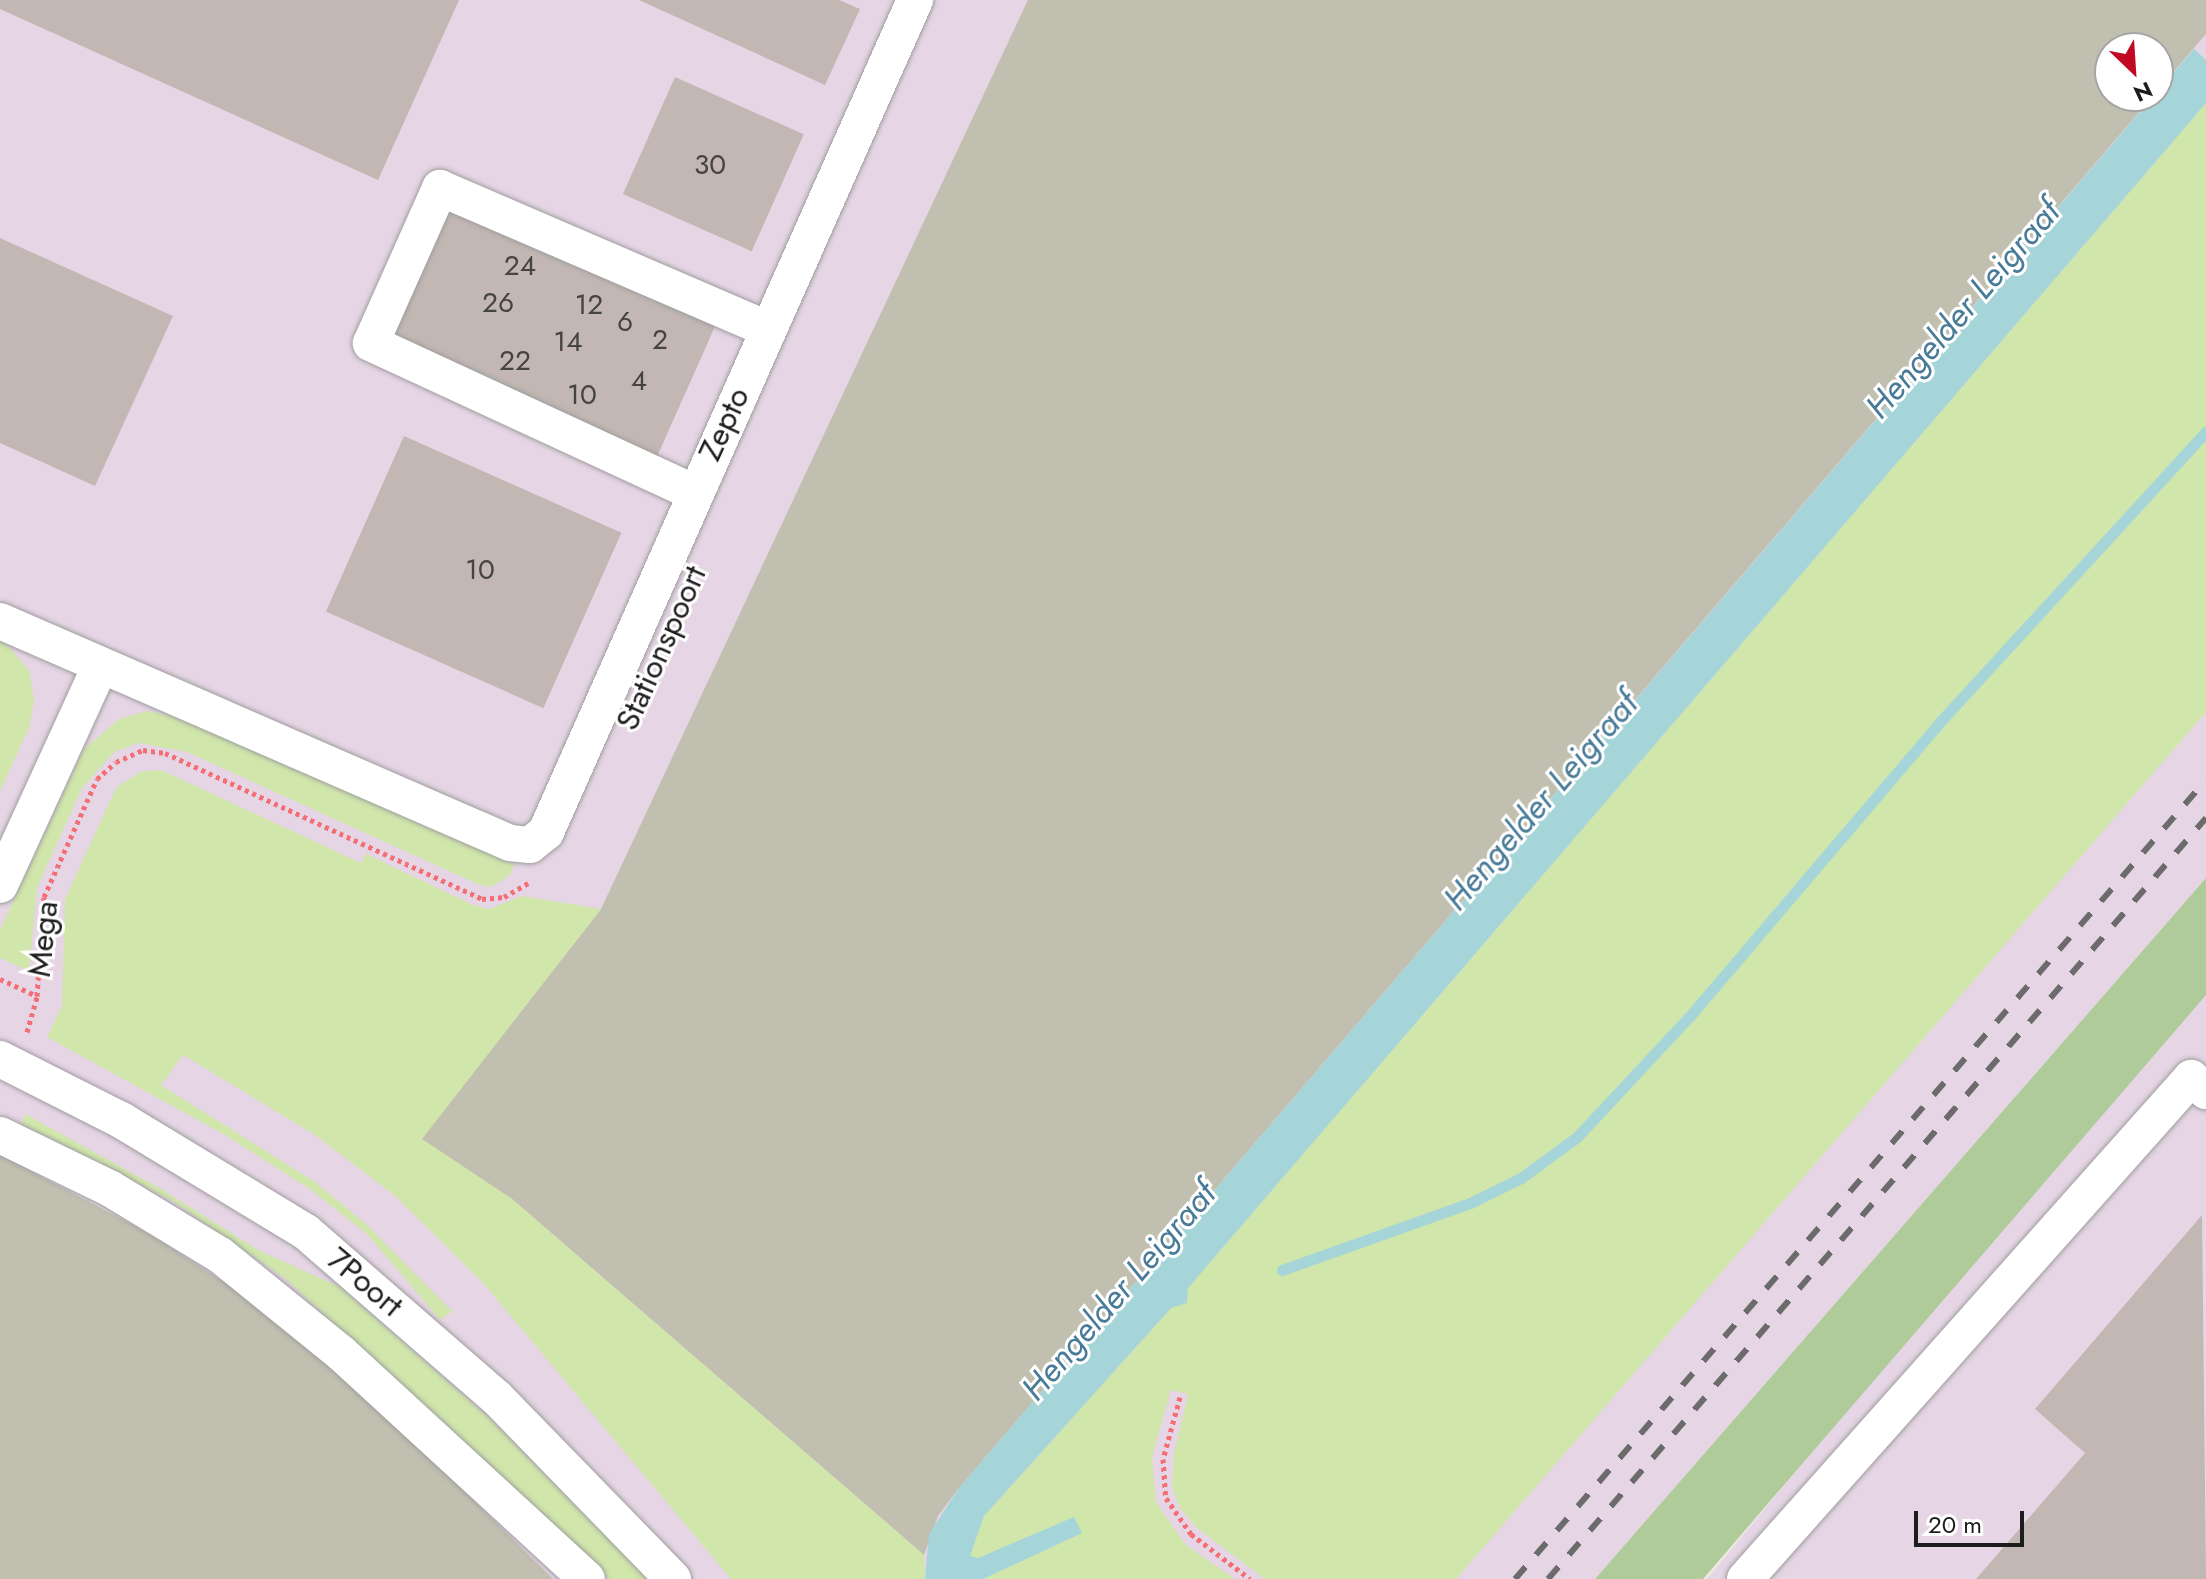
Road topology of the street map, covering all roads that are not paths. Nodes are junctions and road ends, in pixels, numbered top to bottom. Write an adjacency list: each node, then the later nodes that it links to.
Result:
1 (915, 0): 2 (street, Zepto)
2 (768, 329): 3 (street, Zepto); 3 (street)
3 (693, 492): 5 (street, Zepto)
4 (0, 621): 5 (street)
5 (100, 667): 6 (street, Mega)
6 (0, 885)
7 (6, 1062): 11 (street, 7Poort)
8 (2206, 1091): 12 (street)
9 (0, 1135): 10 (street)
10 (587, 1579)
11 (673, 1579)
12 (1745, 1579)

